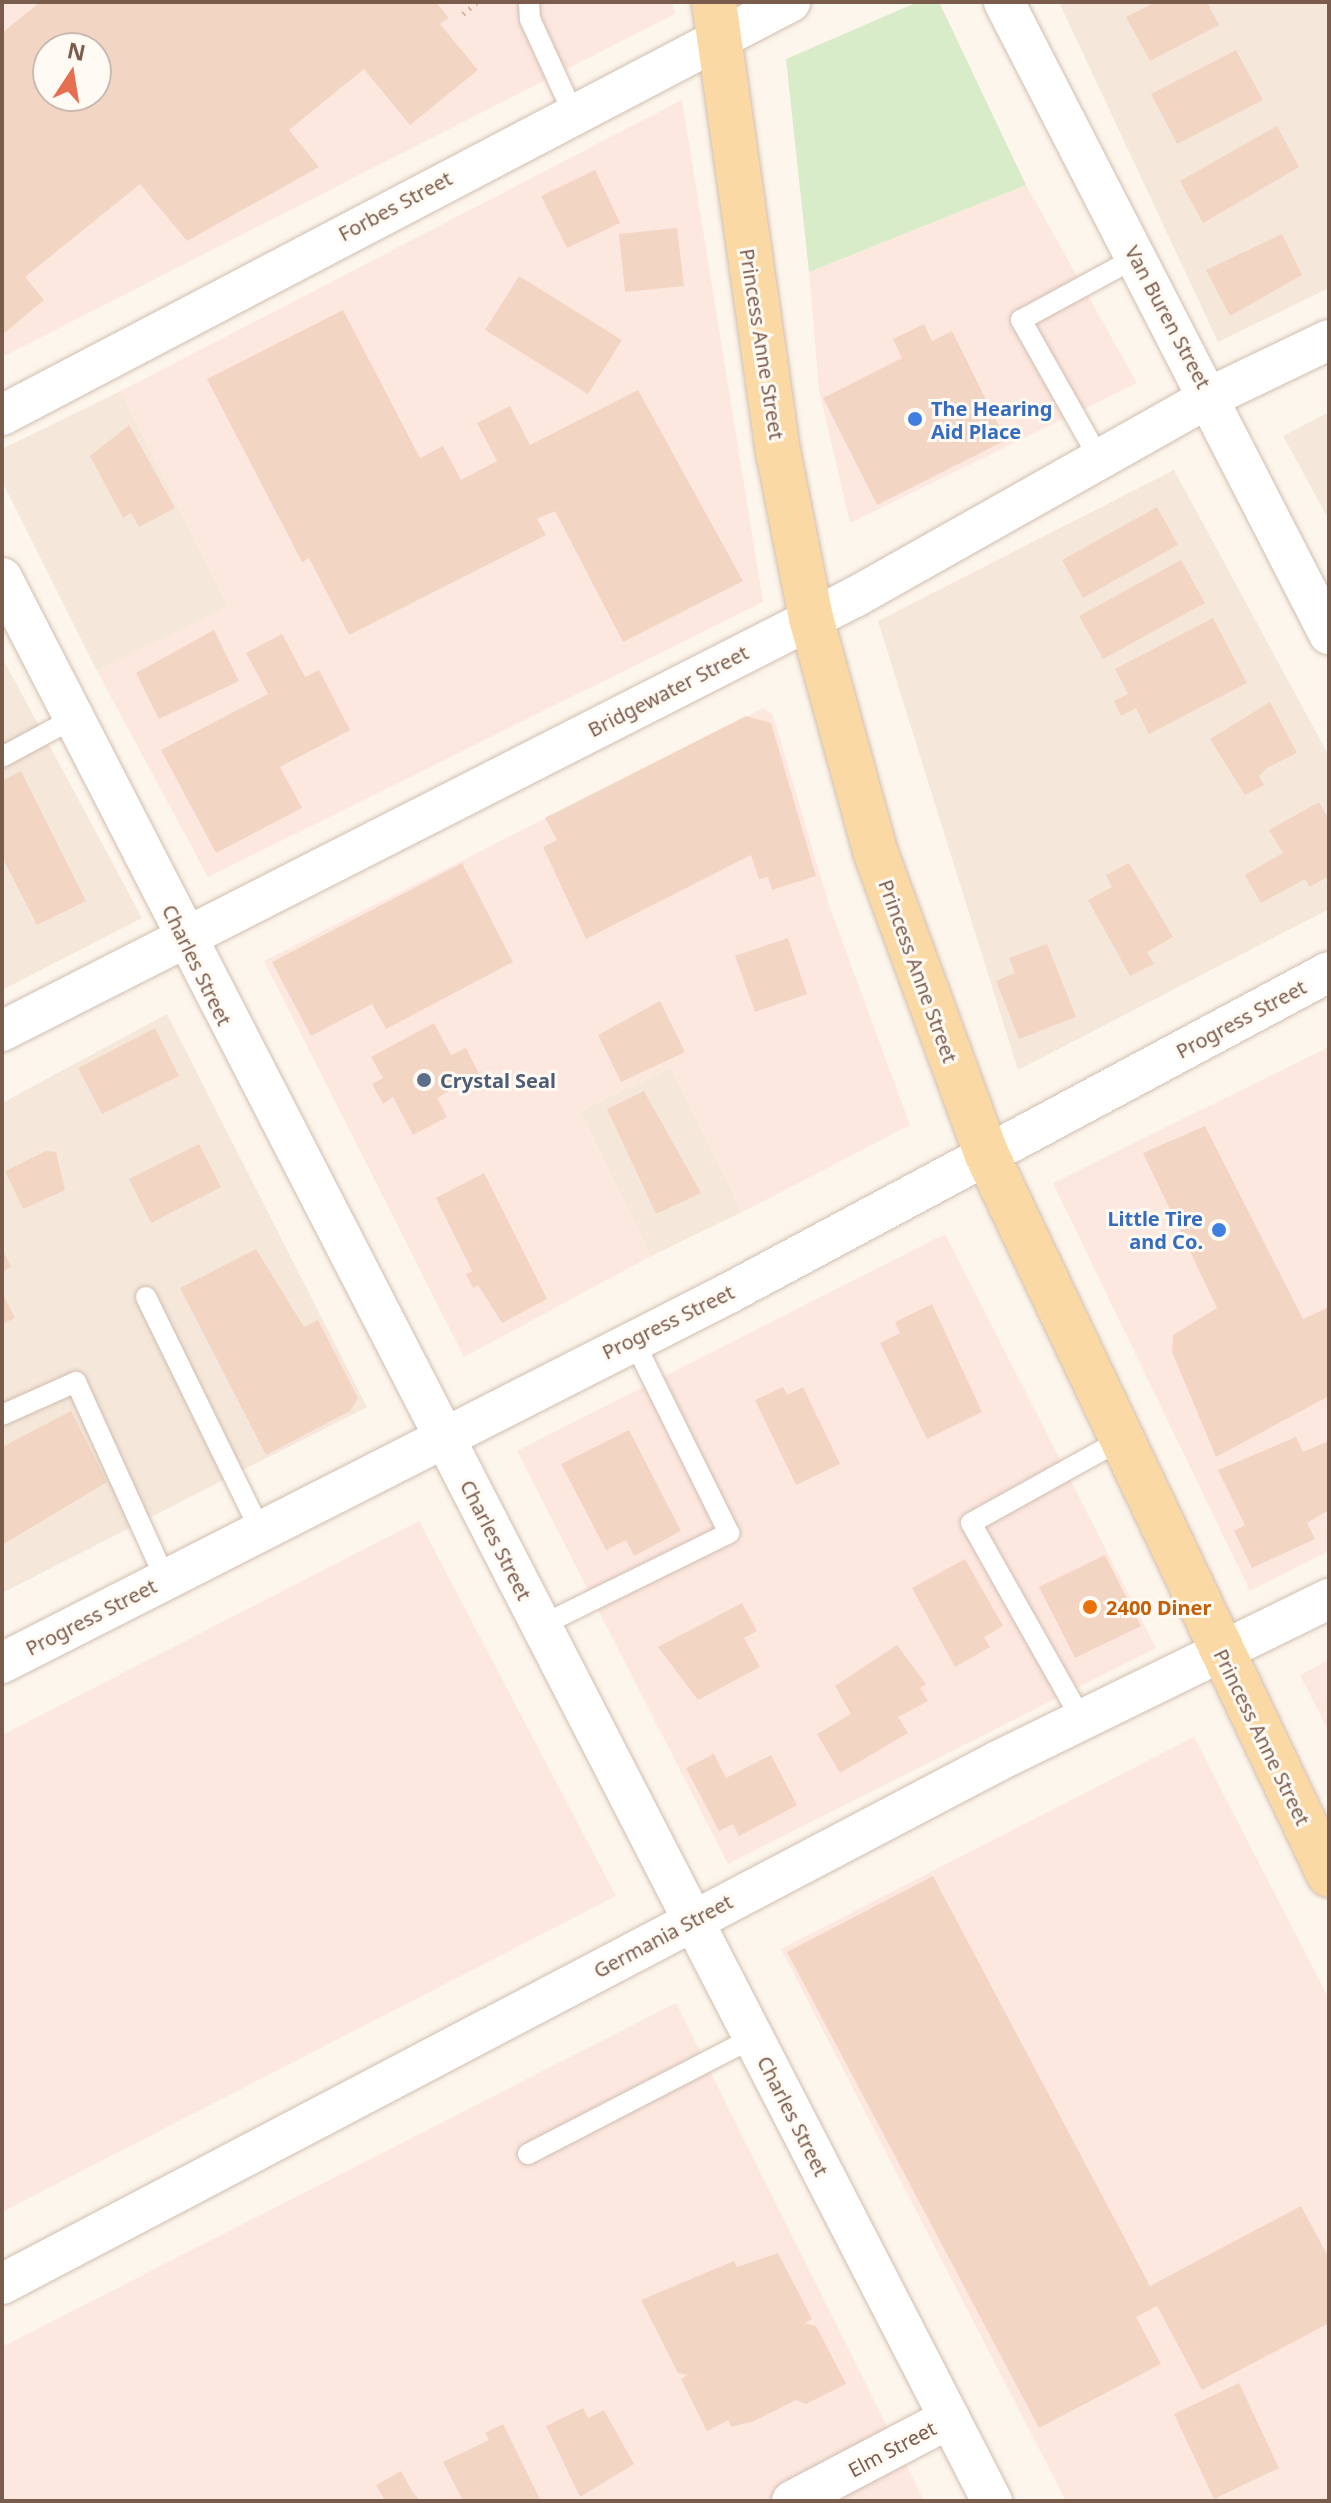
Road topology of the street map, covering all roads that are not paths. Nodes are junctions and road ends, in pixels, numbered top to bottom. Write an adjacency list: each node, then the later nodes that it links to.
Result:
1 (529, 2): 5 (lane)
2 (790, 2): 4 (street, Forbes Street)
3 (1004, 2): 6 (street, Van Buren Street)
4 (716, 21): 5 (street, Forbes Street); 12 (main road, Princess Anne Street)
5 (574, 115): 9 (street, Forbes Street)
6 (1137, 257): 8 (street, Van Buren Street); 10 (lane)
7 (1329, 340): 8 (street, Bridgewater Street)
8 (1210, 397): 10 (street, Bridgewater Street); 13 (street, Van Buren Street)
9 (2, 415)
10 (1100, 460): 12 (street, Bridgewater Street)
11 (2, 578): 14 (street, Charles Street)
12 (811, 618): 16 (street, Bridgewater Street); 19 (main road, Princess Anne Street)
13 (1329, 634)
14 (74, 718): 15 (lane); 16 (street, Charles Street)
15 (2, 757)
16 (184, 939): 18 (street, Bridgewater Street); 23 (street, Charles Street)
17 (1329, 972): 19 (street, Progress Street)
18 (2, 1031)
19 (987, 1155): 21 (street, Progress Street); 24 (main road, Princess Anne Street)
20 (146, 1297): 25 (lane)
21 (633, 1340): 23 (street, Progress Street); 28 (lane)
22 (2, 1415): 26 (lane)
23 (442, 1435): 25 (street, Progress Street); 28 (street, Charles Street)
24 (1121, 1440): 29 (main road, Princess Anne Street); 31 (lane)
25 (260, 1530): 26 (street, Progress Street)
26 (165, 1578): 30 (street, Progress Street)
27 (1329, 1599): 29 (street, Germania Street)
28 (540, 1626): 33 (street, Charles Street)
29 (1221, 1652): 31 (street, Germania Street); 32 (main road, Princess Anne Street)
30 (2, 1663)
31 (1082, 1720): 33 (street, Germania Street)
32 (1329, 1875)
33 (692, 1921): 34 (street, Charles Street); 36 (street, Germania Street)
34 (753, 2038): 35 (lane); 37 (street, Charles Street)
35 (528, 2154)
36 (2, 2284)
37 (950, 2418): 38 (street, Elm Street); 39 (street, Charles Street)
38 (792, 2501)
39 (992, 2501)

